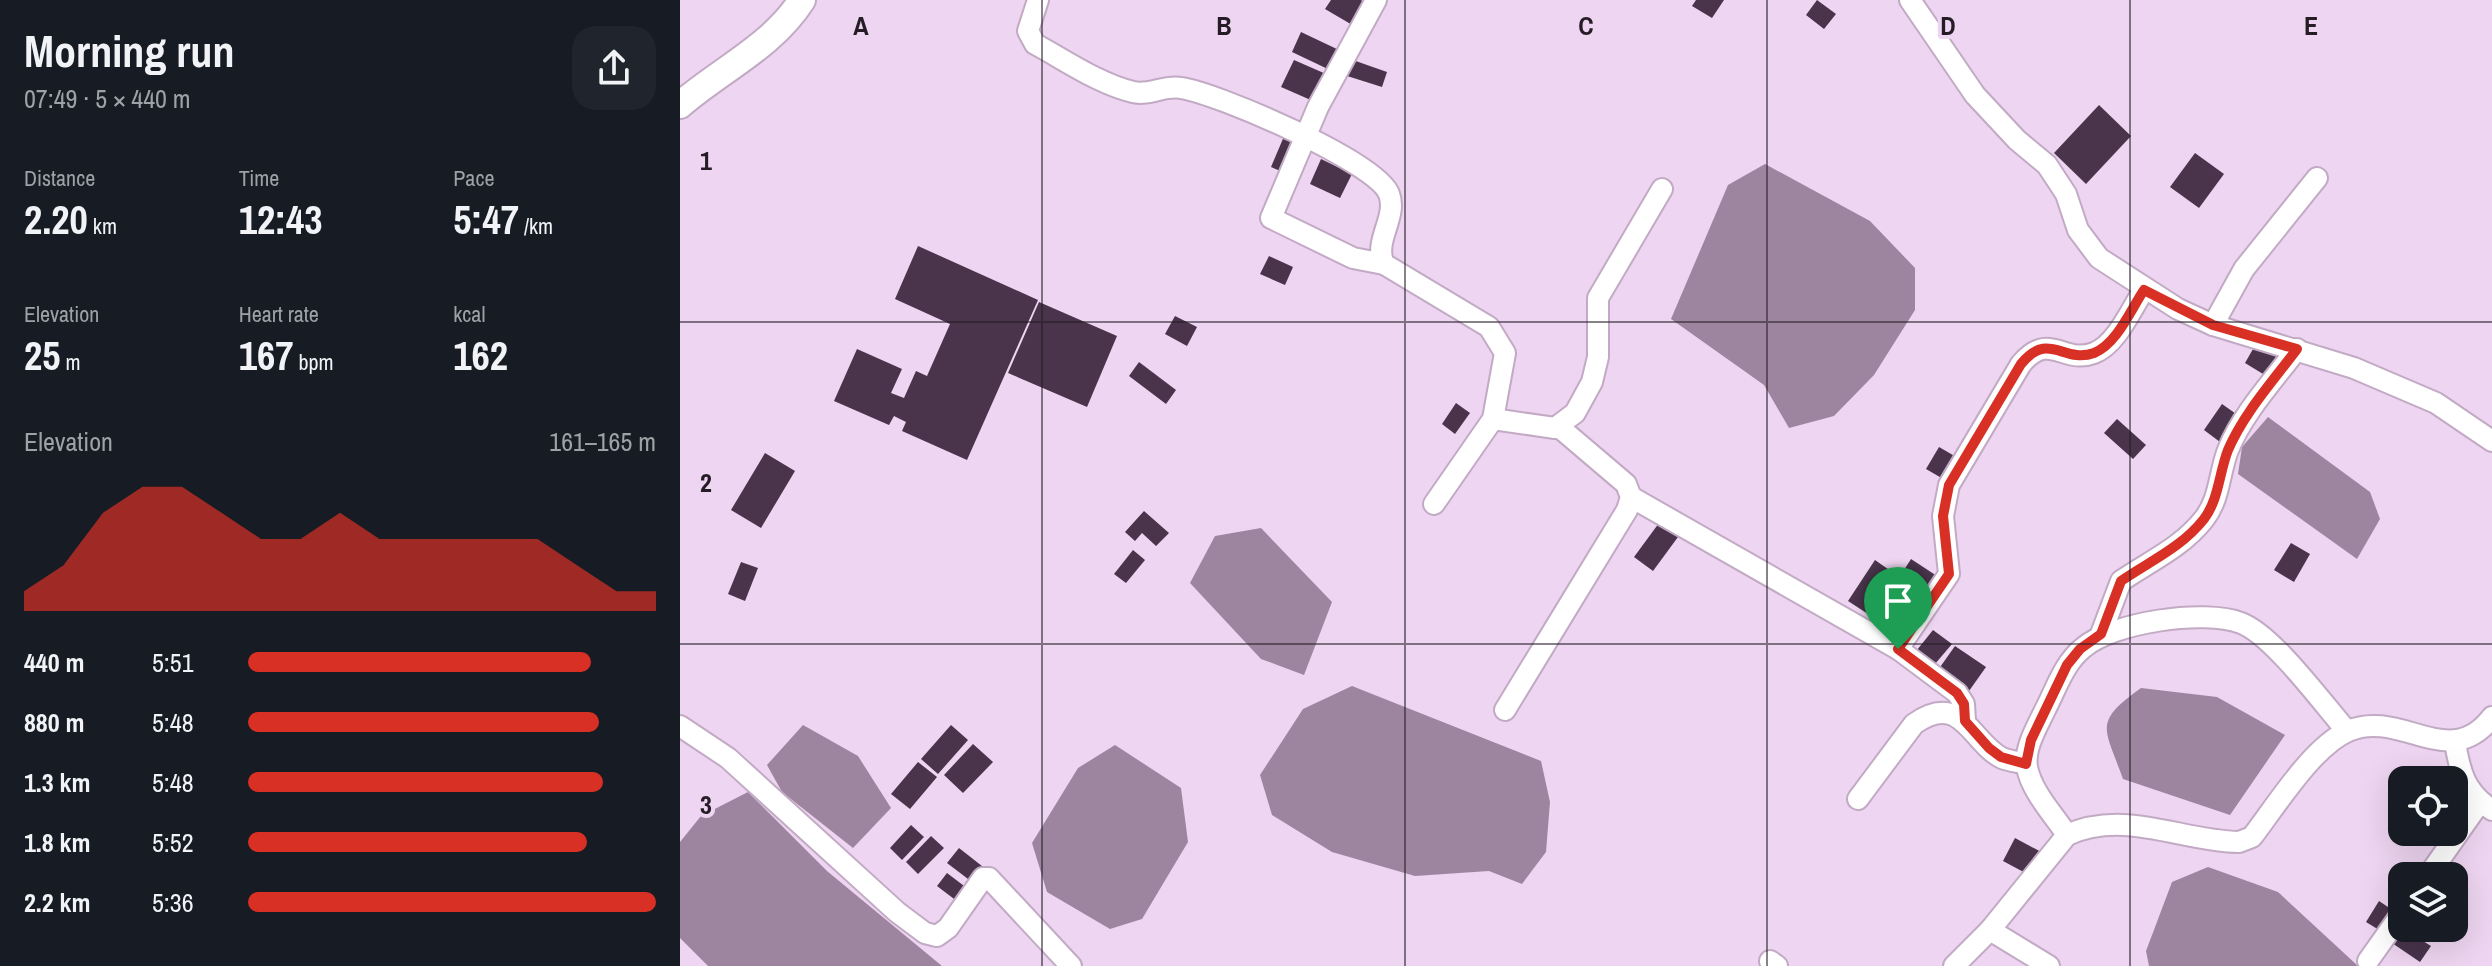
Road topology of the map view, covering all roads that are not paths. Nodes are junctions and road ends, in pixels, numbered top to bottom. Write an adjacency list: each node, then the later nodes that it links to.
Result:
1 (802, 0): 5 (main road)
2 (1038, 0): 6 (street)
3 (1376, 0): 6 (street)
4 (1911, 0): 10 (street)
5 (680, 105)
6 (1304, 137): 9 (street); 9 (street)
7 (2317, 178): 11 (street)
8 (1662, 189): 14 (street)
9 (1384, 264): 13 (street)
10 (2144, 290): 11 (street); 19 (street)
11 (2213, 325): 12 (street)
12 (2297, 349): 15 (street); 18 (street)
13 (1493, 419): 14 (street); 17 (street)
14 (1559, 427): 16 (street)
15 (2492, 441)
16 (1631, 497): 19 (street); 20 (street)
17 (1434, 504)
18 (2101, 634): 24 (street); 26 (street)
19 (1898, 649): 22 (street)
20 (1505, 710)
21 (2492, 717): 25 (street)
22 (1965, 721): 26 (street); 27 (street)
23 (680, 726): 34 (street)
24 (2347, 731): 25 (street); 29 (street)
25 (2455, 742): 28 (street)
26 (2026, 764): 29 (street)
27 (1858, 799)
28 (2486, 806): 30 (street)
29 (2067, 835): 31 (street)
30 (2440, 862)
31 (1990, 930): 35 (street); 36 (street)
32 (2388, 933): 33 (street)
33 (2368, 961)
34 (1071, 966)
35 (1954, 966)
36 (2049, 966)

